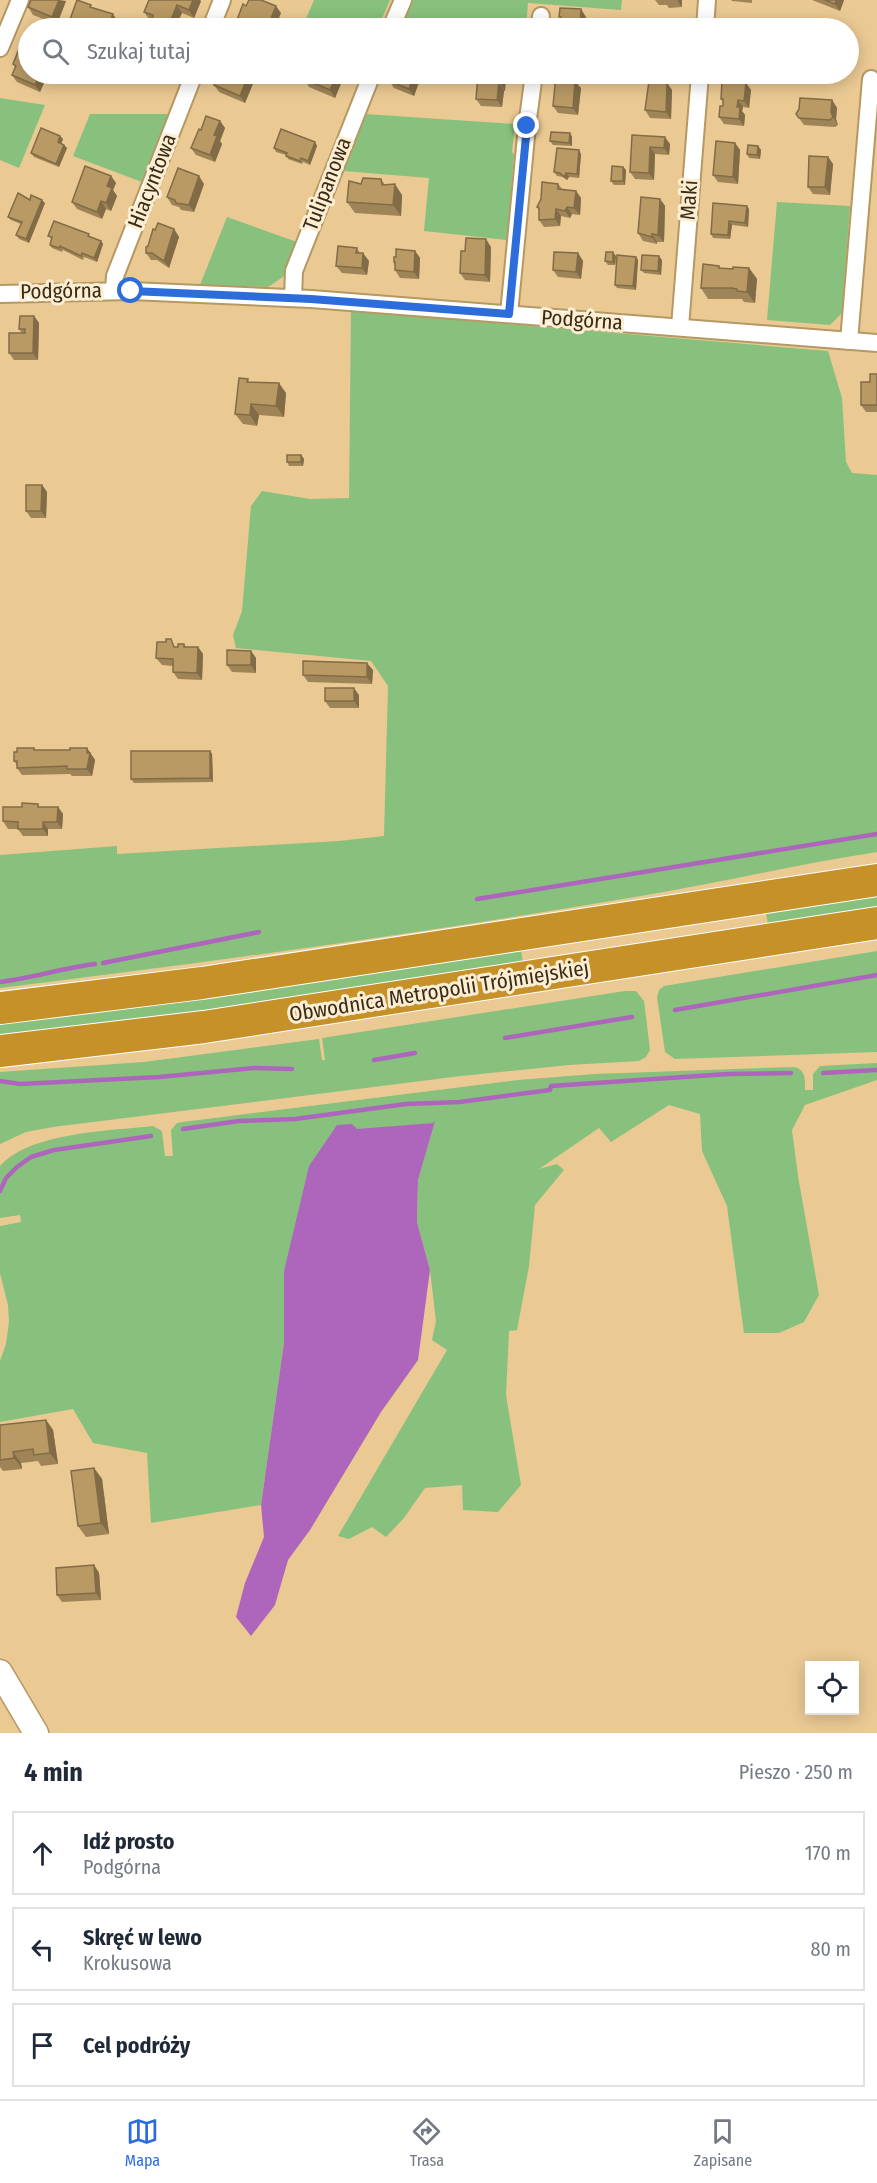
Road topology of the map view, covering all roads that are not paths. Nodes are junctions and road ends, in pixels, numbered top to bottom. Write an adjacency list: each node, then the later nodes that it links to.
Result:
1 (20, 0): 8 (street)
2 (222, 0): 5 (street)
3 (403, 0): 6 (street)
4 (707, 0): 7 (street)
5 (215, 18)
6 (395, 18)
7 (706, 18)
8 (0, 48)
9 (871, 79): 19 (street)
10 (190, 84): 14 (street, Hiacyntowa)
11 (368, 84): 16 (street, Tulipanowa)
12 (533, 84): 17 (street)
13 (699, 84): 18 (street, Maki)
14 (114, 290): 15 (street, Podgórna); 16 (street, Podgórna)
15 (0, 294)
16 (293, 298): 17 (street, Podgórna)
17 (509, 314): 18 (street, Podgórna)
18 (680, 327): 19 (street, Podgórna)
19 (849, 341): 20 (street, Podgórna)
20 (877, 343)
21 (877, 880): 23 (highway, Obwodnica Metropolii Trójmiejskiej)
22 (877, 922): 24 (highway, Obwodnica Metropolii Trójmiejskiej)
23 (0, 1008)
24 (0, 1051)
25 (0, 1672): 26 (street)
26 (36, 1733)

